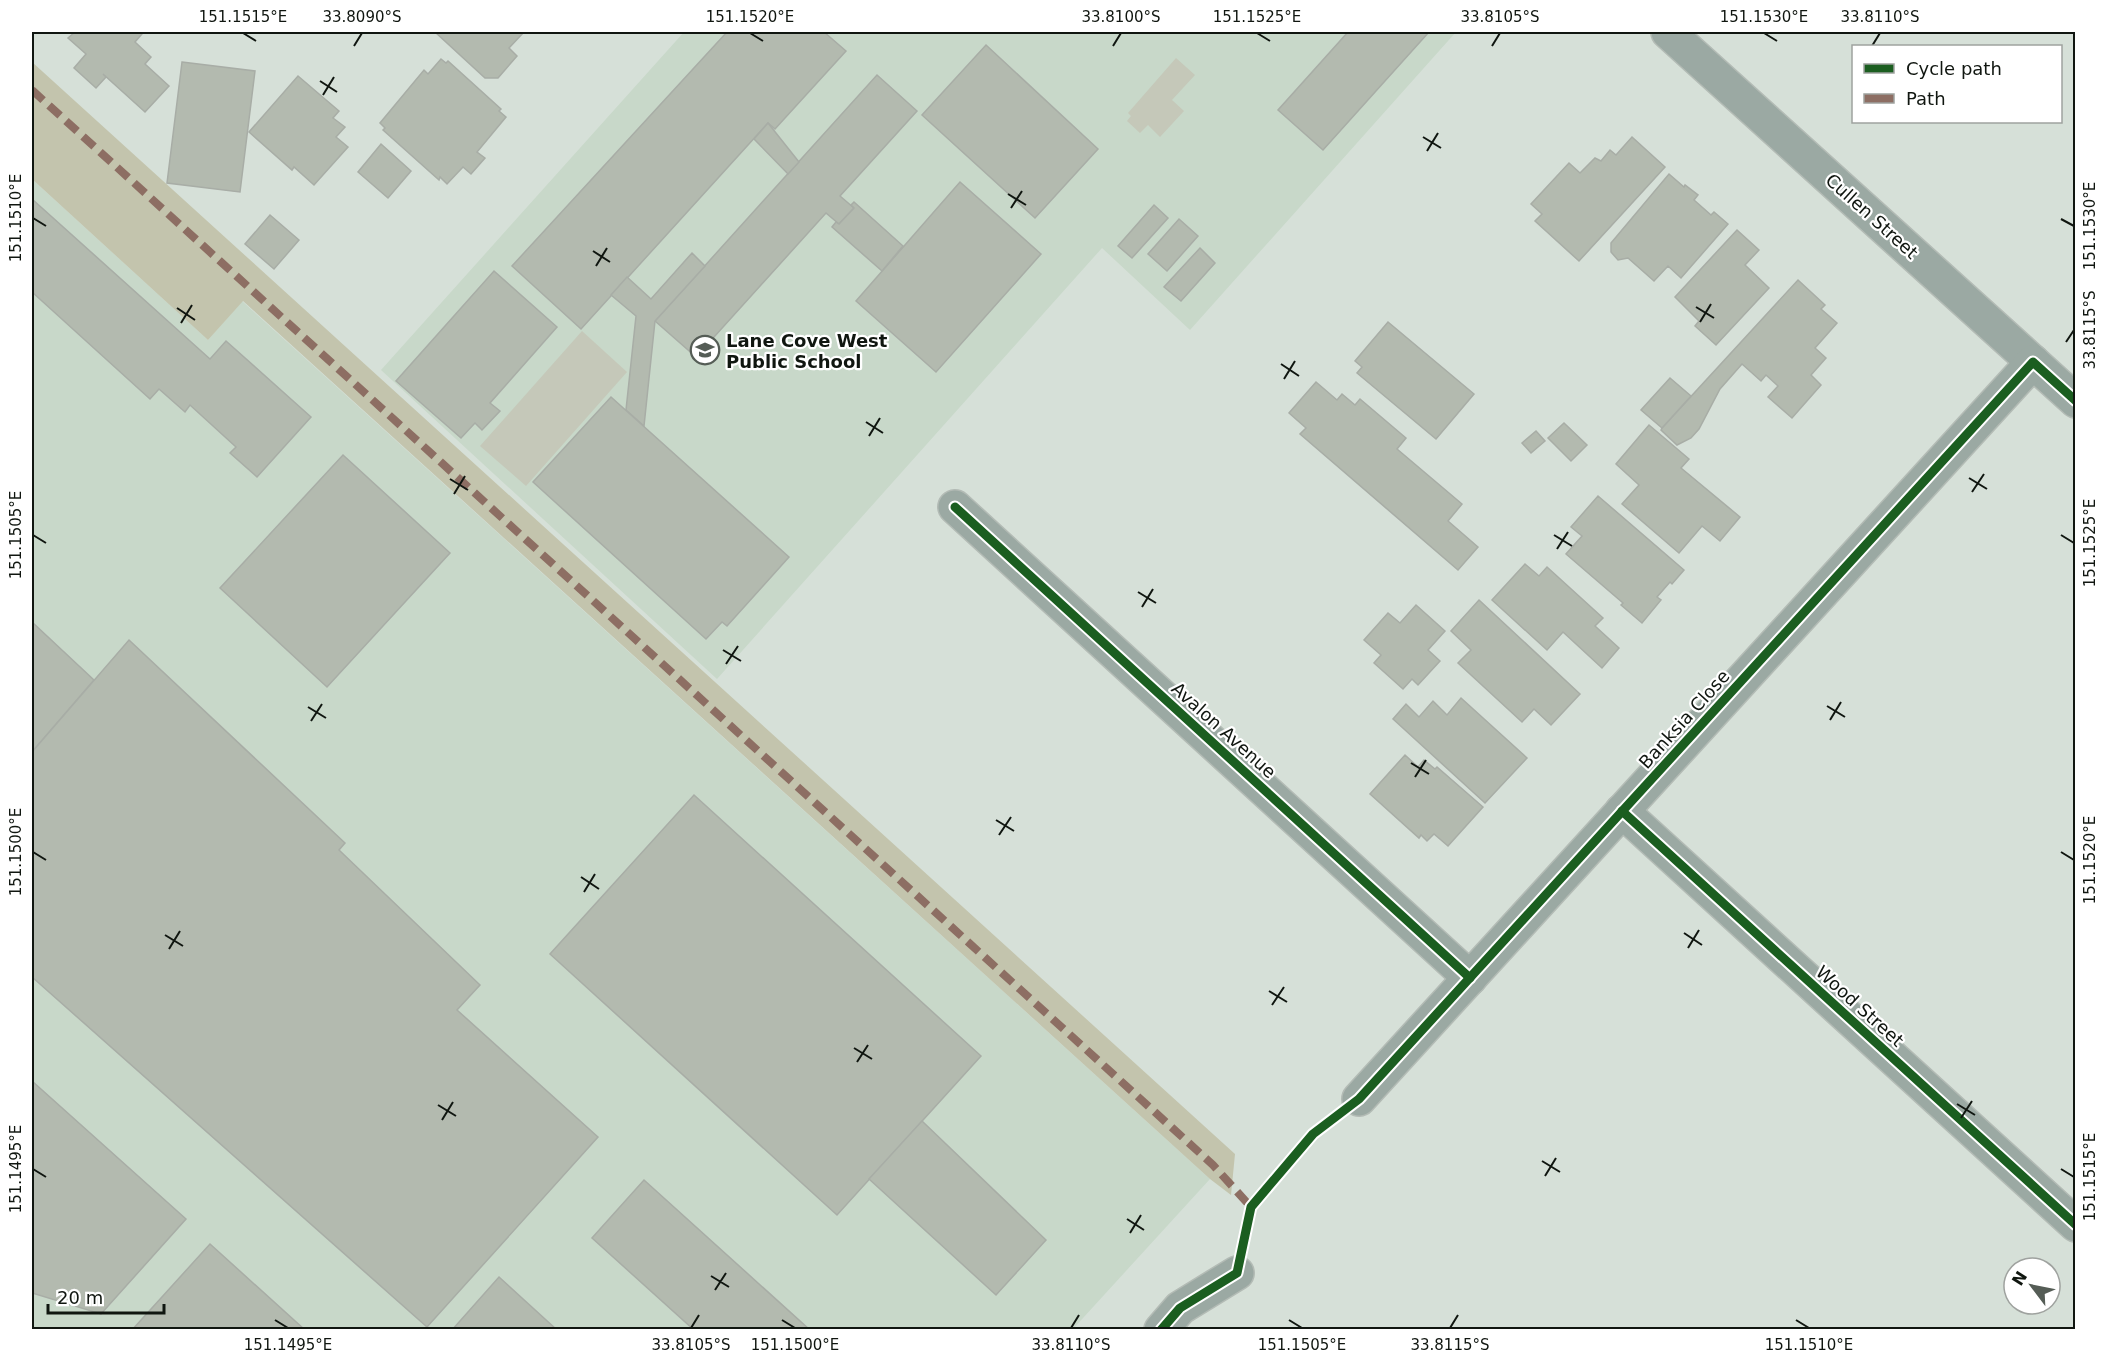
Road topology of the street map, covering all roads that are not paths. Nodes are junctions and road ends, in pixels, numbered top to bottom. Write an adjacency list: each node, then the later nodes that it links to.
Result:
1 (1668, 32): 2 (street, Cullen Street)
2 (2032, 362): 3 (street, Cullen Street); 5 (street, Banksia Close)
3 (2076, 401)
4 (955, 507): 6 (street, Avalon Avenue)
5 (1622, 812): 6 (street, Banksia Close); 8 (street, Wood Street)
6 (1470, 978): 7 (street, Banksia Close)
7 (1359, 1099)
8 (2076, 1225)
9 (1237, 1273): 10 (street)
10 (1161, 1329)

